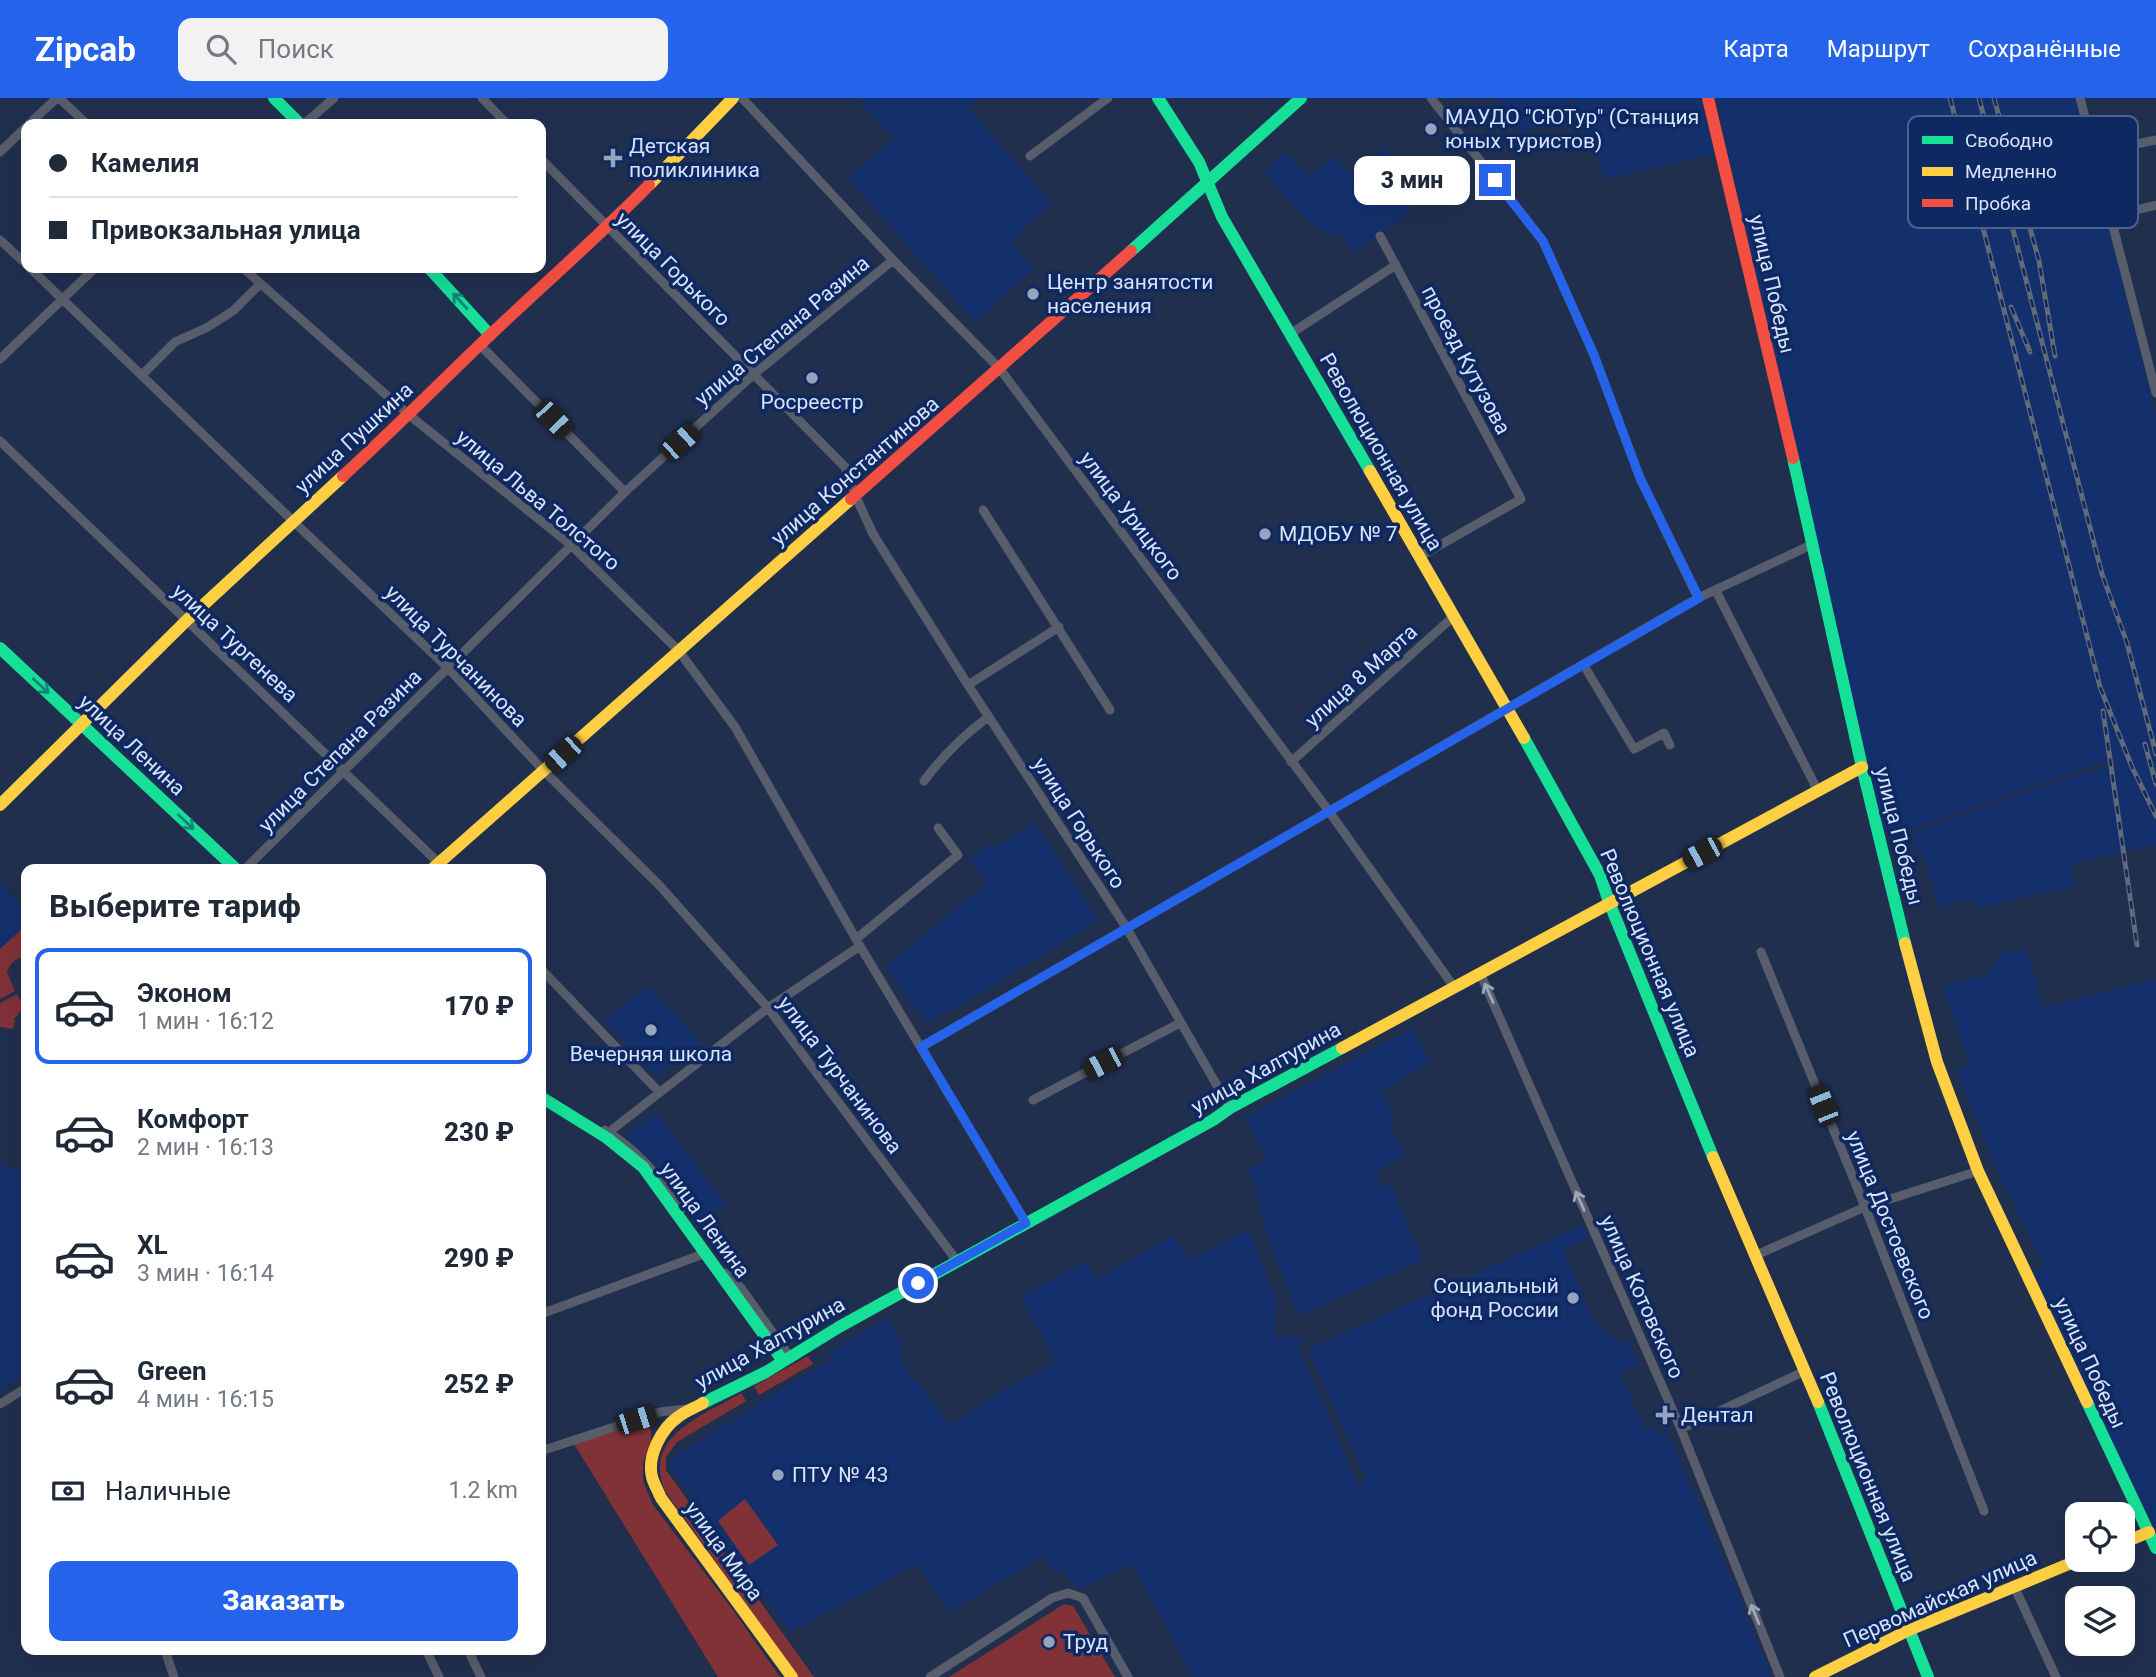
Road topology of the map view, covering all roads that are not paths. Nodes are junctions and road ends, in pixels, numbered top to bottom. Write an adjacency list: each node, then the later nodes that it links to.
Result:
1 (58, 98): 14 (street); 15 (street)
2 (274, 98): 16 (street)
3 (334, 98): 17 (street)
4 (482, 98): 18 (street)
5 (733, 98): 28 (street, улица Пушкина)
6 (742, 98): 33 (street, улица Урицкого)
7 (1108, 98): 23 (street)
8 (1158, 98): 25 (street, Революционная улица)
9 (1301, 98): 25 (street, улица Константинова)
10 (1431, 98): 59 (street)
11 (1708, 98): 55 (street, улица Победы)
12 (2080, 98): 13 (street)
13 (2085, 116)
14 (36, 119)
15 (81, 119)
16 (297, 119)
17 (308, 119)
18 (502, 119)
19 (21, 132): 22 (street)
20 (2156, 140): 21 (street)
21 (2138, 144)
22 (0, 152)
23 (1030, 156)
24 (546, 164): 28 (street, улица Горького)
25 (1207, 184): 41 (street, Революционная улица); 45 (street, улица Константинова)
26 (2156, 205): 27 (street)
27 (2138, 209)
28 (607, 228): 42 (street, улица Пушкина); 47 (street, улица Горького)
29 (2114, 228): 48 (street)
30 (1380, 236): 34 (street, проезд Кутузова)
31 (0, 240): 32 (street)
32 (21, 259)
33 (893, 260): 45 (street, улица Урицкого); 47 (street, улица Степана Разина)
34 (1395, 265): 41 (street); 57 (street, проезд Кутузова)
35 (36, 273): 40 (street, улица Турчанинова)
36 (90, 273): 40 (street)
37 (248, 273): 39 (street, улица Льва Толстого)
38 (434, 273): 42 (street, one-way to 38)
39 (260, 284): 46 (street); 49 (street, улица Льва Толстого)
40 (63, 298): 44 (street); 46 (street, улица Турчанинова)
41 (1290, 334): 57 (street, Революционная улица)
42 (490, 335): 43 (street, улица Пушкина)
43 (480, 345): 49 (street, улица Пушкина); 51 (street)
44 (0, 359)
45 (1000, 369): 52 (street, улица Константинова); 73 (street, улица Урицкого)
46 (142, 375): 54 (street, улица Турчанинова)
47 (753, 375): 51 (street, улица Степана Разина); 52 (street, улица Горького)
48 (2156, 393)
49 (409, 415): 54 (street, улица Пушкина); 56 (street, улица Льва Толстого)
50 (0, 440): 61 (street, улица Тургенева)
51 (625, 492): 56 (street, улица Степана Разина)
52 (856, 497): 64 (street, улица Константинова); 67 (street, улица Горького)
53 (983, 510): 62 (street)
54 (293, 521): 61 (street, улица Пушкина); 66 (street, улица Турчанинова)
55 (1813, 544): 58 (street); 74 (street, улица Победы)
56 (571, 545): 64 (street, улица Льва Толстого); 66 (street, улица Степана Разина)
57 (1419, 557): 60 (street, Революционная улица)
58 (1716, 591): 59 (street); 78 (street)
59 (1699, 598): 65 (street)
60 (1454, 616): 68 (street, Революционная улица); 73 (street, улица 8 Марта)
61 (186, 621): 71 (street, улица Пушкина); 75 (street, улица Тургенева)
62 (1059, 627): 67 (street); 69 (street)
63 (0, 648): 71 (street, улица Ленина, one-way to 71)
64 (678, 650): 76 (street, улица Константинова); 88 (street, улица Льва Толстого)
65 (1583, 664): 68 (street); 72 (street)
66 (447, 667): 75 (street, улица Степана Разина); 76 (street, улица Турчанинова)
67 (968, 685): 70 (street, улица Горького)
68 (1507, 707): 80 (street); 86 (street, Революционная улица)
69 (1110, 710)
70 (988, 716): 77 (street); 87 (street, улица Горького)
71 (82, 725): 79 (street, улица Пушкина); 82 (street, улица Ленина, one-way to 82)
72 (1670, 745)
73 (1292, 762): 80 (street, улица Урицкого)
74 (1862, 767): 78 (street, улица Халтурина); 102 (street, улица Победы)
75 (346, 771): 83 (street, улица Степана Разина); 84 (street, улица Тургенева)
76 (544, 771): 85 (street, улица Константинова); 93 (street, улица Турчанинова)
77 (924, 781)
78 (1818, 791): 86 (street, улица Халтурина)
79 (0, 805)
80 (1328, 810): 87 (street); 92 (street, улица Урицкого)
81 (938, 828): 88 (street)
82 (231, 864)
83 (250, 864)
84 (436, 864)
85 (442, 864)
86 (1609, 902): 90 (street, улица Халтурина); 106 (street, Революционная улица)
87 (1126, 927): 94 (street, улица Горького); 95 (street)
88 (858, 942): 93 (street); 95 (street, улица Льва Толстого)
89 (1761, 952): 103 (street, улица Достоевского)
90 (1480, 973): 92 (street, улица Халтурина); 114 (street, улица Котовского, one-way to 90)
91 (546, 974): 96 (street)
92 (1454, 987): 100 (street, улица Халтурина)
93 (768, 1008): 96 (street); 107 (street, улица Турчанинова)
94 (1180, 1023): 99 (street); 100 (street, улица Горького)
95 (921, 1047): 104 (street, улица Льва Толстого)
96 (659, 1092): 101 (street)
97 (546, 1093): 101 (street)
98 (546, 1100): 101 (street, улица Ленина)
99 (1033, 1100)
100 (1230, 1108): 104 (street, улица Халтурина)
101 (608, 1135): 105 (street, улица Ленина); 109 (street)
102 (1978, 1171): 103 (street); 118 (street, улица Победы)
103 (1865, 1207): 106 (street); 117 (street, улица Достоевского)
104 (1026, 1223): 107 (street, улица Халтурина)
105 (706, 1253): 108 (street); 109 (street, улица Ленина)
106 (1754, 1256): 110 (street, Революционная улица)
107 (957, 1261): 109 (street, улица Халтурина)
108 (546, 1312)
109 (786, 1359): 113 (street, улица Халтурина)
110 (1805, 1371): 114 (street); 123 (street, Революционная улица)
111 (21, 1391): 112 (street)
112 (0, 1404)
113 (692, 1408): 115 (street, улица Халтурина); 116 (street, улица Халтурина)
114 (1681, 1429): 133 (street, улица Котовского, one-way to 114)
115 (659, 1440): 130 (street, улица Мира)
116 (546, 1449)
117 (1984, 1511)
118 (2149, 1532): 119 (street); 120 (street, улица Победы)
119 (2135, 1538)
120 (2156, 1548)
121 (2065, 1565): 122 (street, Первомайская улица)
122 (2014, 1586): 123 (street, Первомайская улица); 136 (street)
123 (1909, 1630): 134 (street, Первомайская улица); 135 (street, Революционная улица)
124 (167, 1655): 127 (street)
125 (428, 1655): 128 (street)
126 (470, 1655): 129 (street)
127 (174, 1677)
128 (439, 1677)
129 (481, 1677)
130 (792, 1677)
131 (930, 1677): 132 (street)
132 (1128, 1677)
133 (1780, 1677)
134 (1815, 1677)
135 (1928, 1677)
136 (2056, 1677)

